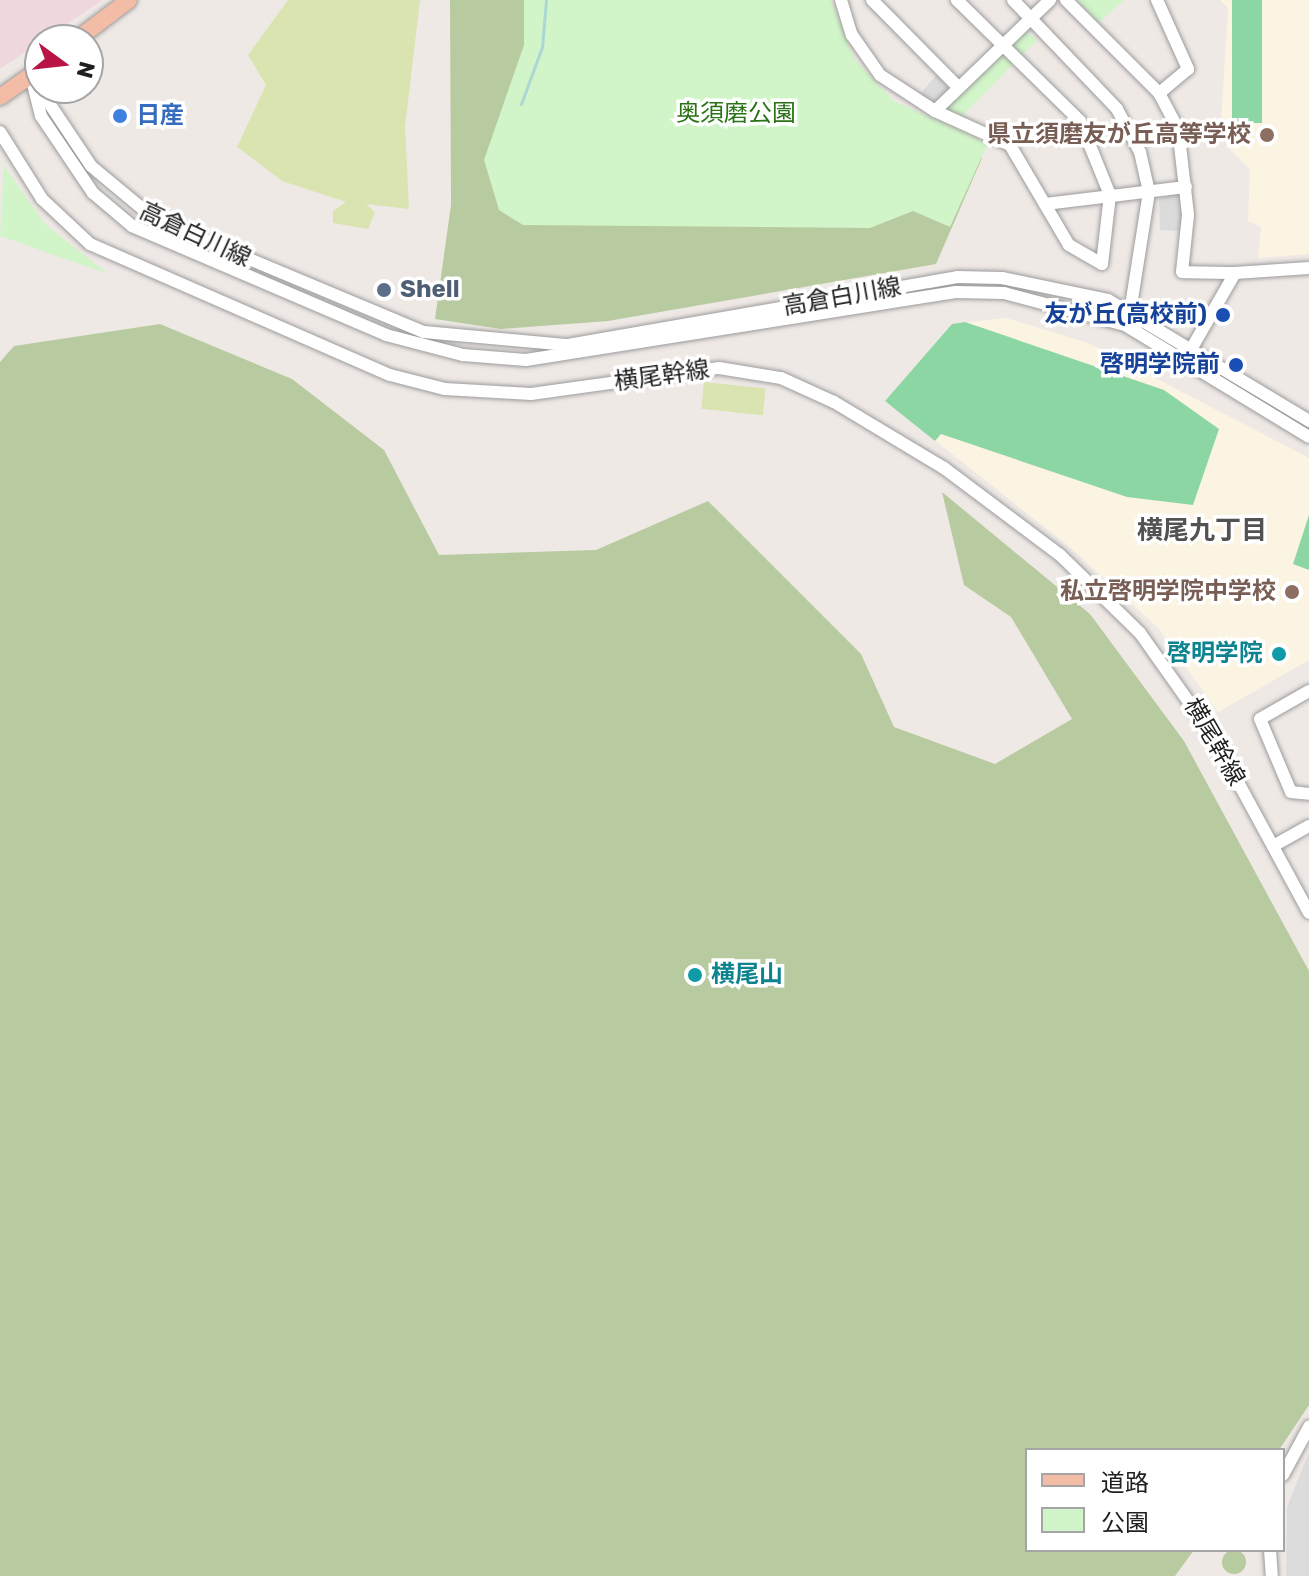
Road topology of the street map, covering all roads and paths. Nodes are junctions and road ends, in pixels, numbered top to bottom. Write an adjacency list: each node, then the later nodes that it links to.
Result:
1 (129, 0): 11 (main road)
2 (856, 0): 9 (street)
3 (872, 0): 15 (street)
4 (957, 0): 12 (street)
5 (1013, 0): 10 (street)
6 (1050, 0): 10 (street)
7 (1066, 0): 17 (street)
8 (1157, 0): 17 (street)
9 (841, 2): 21 (street)
10 (1030, 18): 12 (street); 24 (street)
11 (97, 24)
12 (1002, 45): 15 (street); 25 (street)
13 (24, 78): 16 (main road)
14 (24, 80): 18 (main road)
15 (958, 87): 21 (street)
16 (0, 90)
17 (1159, 93): 23 (street)
18 (0, 97)
19 (39, 104): 30 (street, 高倉白川線)
20 (54, 104): 29 (street, 高倉白川線)
21 (935, 111): 26 (street)
22 (0, 132): 37 (street, 横尾幹線)
23 (1186, 187): 24 (street); 28 (street)
24 (1149, 192): 25 (street); 29 (street)
25 (1110, 195): 26 (street); 26 (street)
26 (1045, 204)
27 (1309, 268): 28 (street)
28 (1235, 273): 31 (street)
29 (1132, 311): 30 (street); 31 (street, 高倉白川線)
30 (1125, 325): 33 (street, 高倉白川線)
31 (1193, 346): 32 (street)
32 (1309, 421)
33 (1309, 437)
34 (1309, 691): 35 (street)
35 (1309, 794)
36 (1309, 826): 37 (street)
37 (1273, 846): 38 (street, 横尾幹線)
38 (1309, 913)
39 (1309, 1427): 40 (street)
40 (1285, 1471)
41 (1270, 1552): 42 (street)
42 (1272, 1576)

